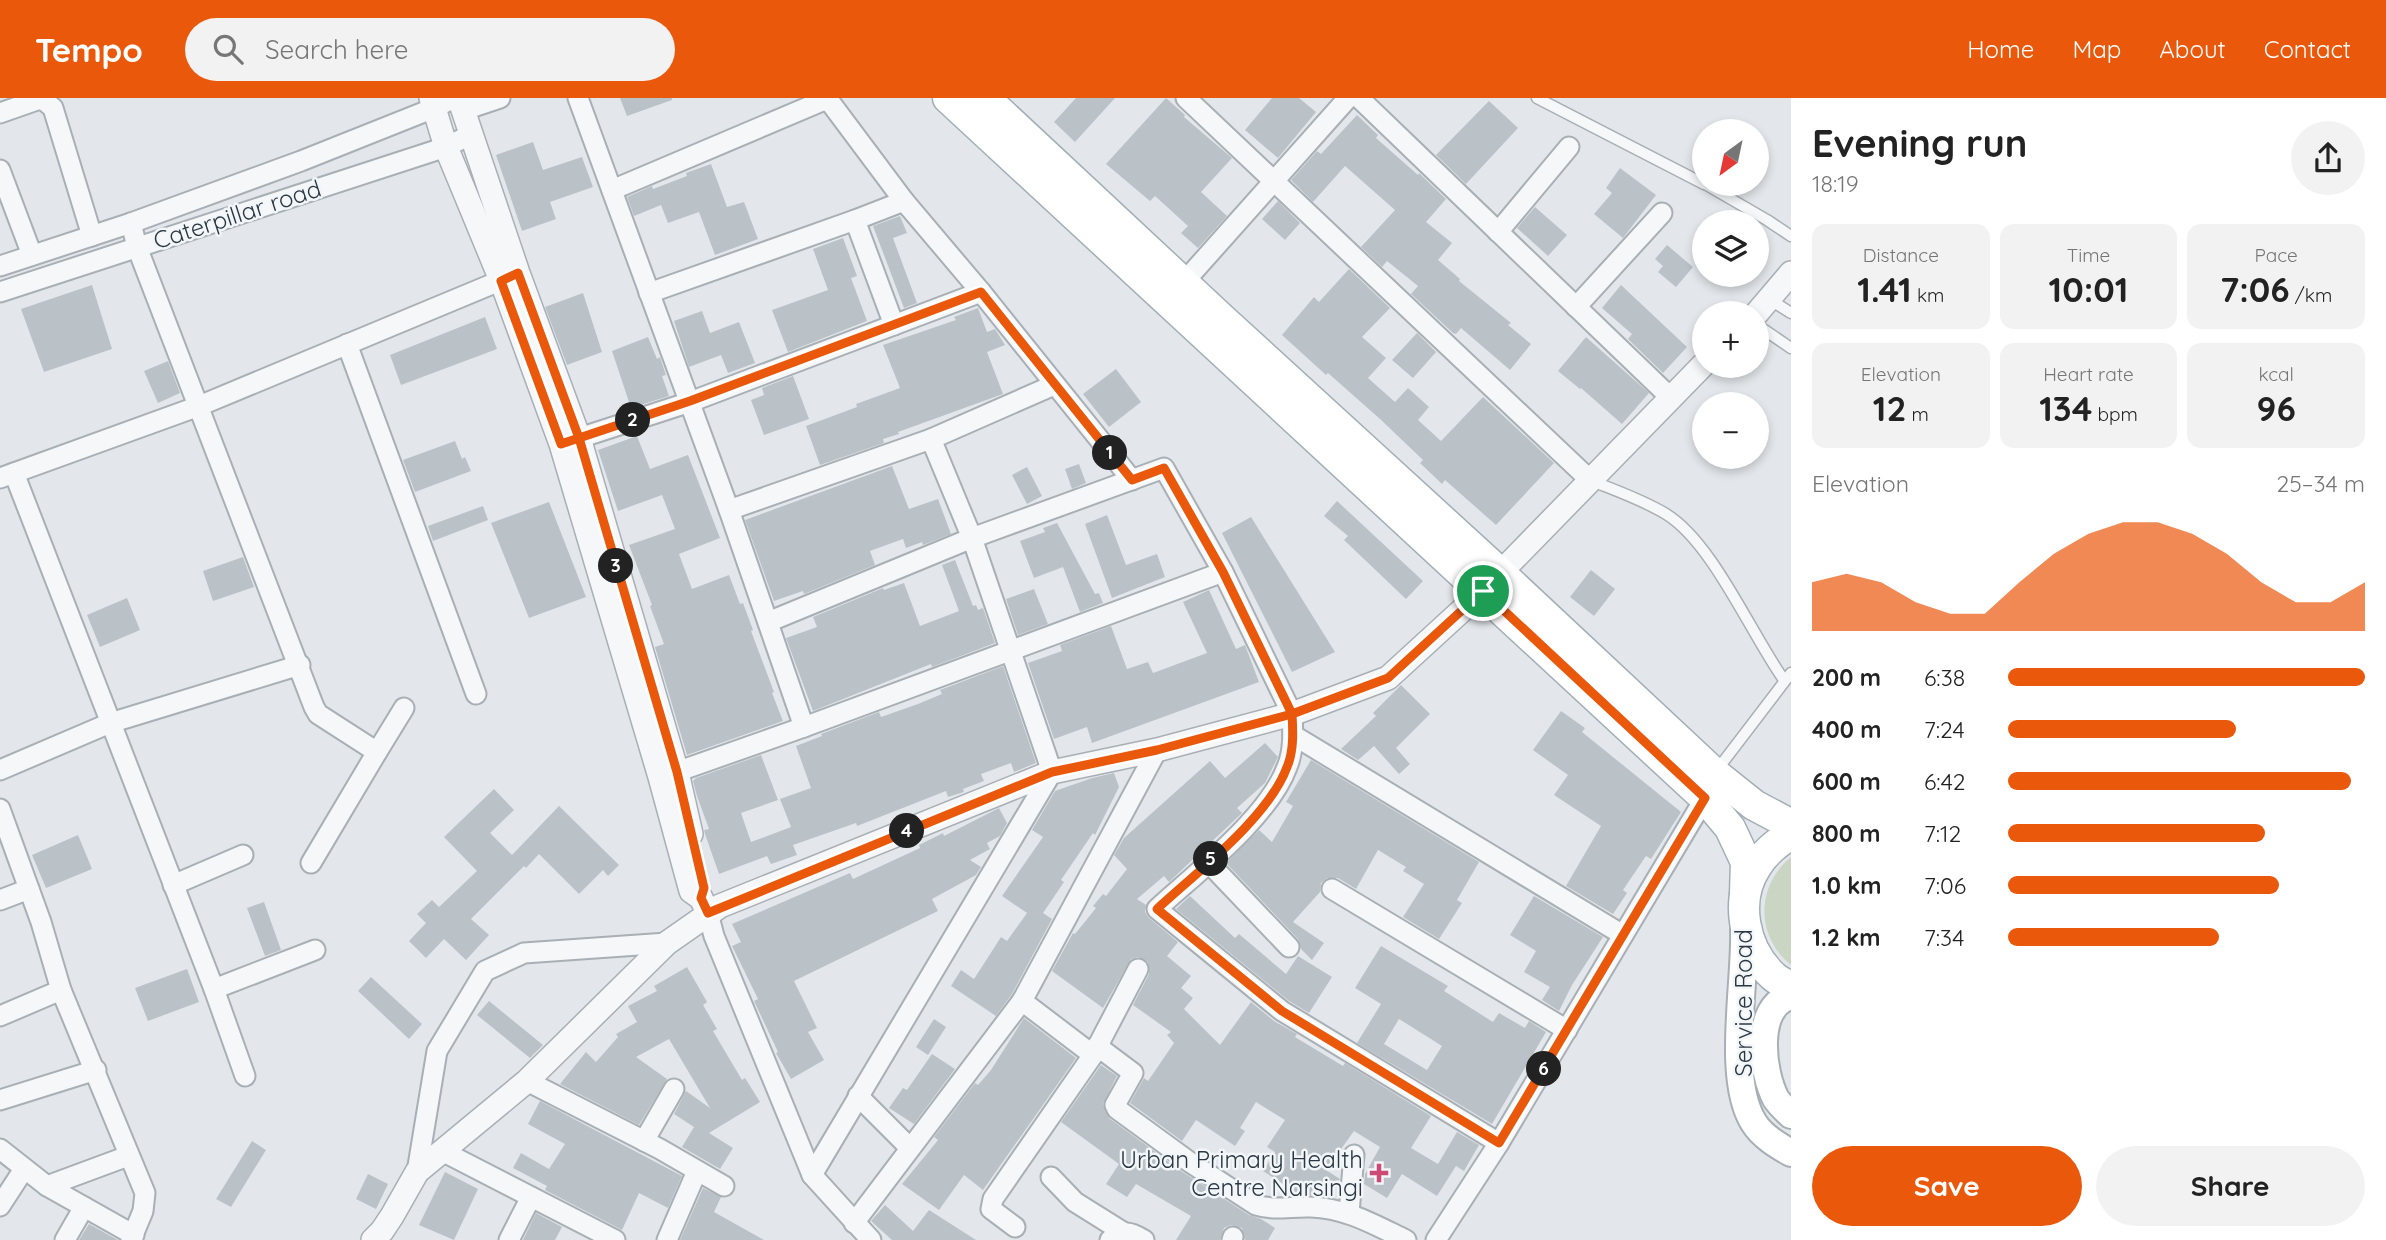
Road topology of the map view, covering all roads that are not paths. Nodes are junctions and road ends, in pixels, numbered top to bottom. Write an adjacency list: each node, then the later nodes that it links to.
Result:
1 (500, 98): 10 (street, Caterpillar road)
2 (578, 98): 18 (street)
3 (827, 98): 18 (street); 20 (street)
4 (948, 98): 57 (main road)
5 (985, 98): 32 (main road)
6 (1348, 98): 17 (street)
7 (1359, 98): 24 (street)
8 (1537, 98): 16 (lane)
9 (1191, 100): 17 (street)
10 (448, 103): 12 (street); 13 (street); 23 (street, Caterpillar road)
11 (0, 113): 25 (street)
12 (472, 134): 13 (street, Caterpillar road); 31 (street)
13 (446, 147): 27 (street, Caterpillar road); 31 (street)
14 (1569, 147): 24 (street)
15 (0, 170): 28 (street)
16 (1692, 177)
17 (1275, 182): 32 (street); 53 (street)
18 (612, 190): 35 (street)
19 (1726, 196): 26 (lane)
20 (904, 201): 22 (street); 34 (street)
21 (1662, 213): 37 (street)
22 (855, 220): 35 (street); 40 (street)
23 (131, 223): 25 (street, Caterpillar road); 27 (street)
24 (1498, 232): 37 (street)
25 (92, 236): 28 (street)
26 (1791, 236)
27 (137, 247): 33 (street, Caterpillar road); 48 (street)
28 (32, 255): 29 (street)
29 (0, 267)
30 (1791, 273): 36 (street)
31 (509, 277): 42 (street); 50 (street)
32 (1184, 282): 57 (main road)
33 (0, 292)
34 (981, 292): 40 (street); 45 (street)
35 (649, 293): 47 (street)
36 (1767, 301)
37 (1576, 307): 46 (street)
38 (1769, 308): 39 (lane)
39 (1791, 313)
40 (894, 325): 47 (street)
41 (1769, 333): 43 (lane)
42 (348, 344): 48 (street); 62 (street)
43 (1791, 348)
44 (1692, 376): 46 (street)
45 (1054, 385): 49 (street); 52 (street)
46 (1670, 397): 53 (street)
47 (690, 401): 50 (street); 54 (street)
48 (199, 406): 51 (street); 60 (street)
49 (931, 439): 54 (street); 55 (street)
50 (570, 441): 71 (street)
51 (7, 476): 64 (street)
52 (1132, 480): 55 (street); 56 (street)
53 (1590, 480): 57 (street); 61 (lane)
54 (729, 510): 58 (street)
55 (972, 538): 58 (street); 59 (street)
56 (1223, 572): 59 (street); 65 (street)
57 (1492, 582): 65 (street); 72 (main road)
58 (768, 622): 66 (street)
59 (1010, 650): 66 (street); 70 (street)
60 (300, 665): 64 (street); 68 (street)
61 (1788, 677): 72 (lane)
62 (476, 694)
63 (404, 708): 68 (street)
64 (110, 723): 69 (street); 79 (street)
65 (1293, 724): 67 (street); 77 (street); 85 (street)
66 (804, 727): 71 (street)
67 (1157, 750): 70 (street); 94 (street)
68 (377, 752): 78 (street)
69 (0, 770)
70 (1052, 772): 84 (street); 102 (street)
71 (668, 775): 84 (street)
72 (1710, 786): 74 (main road); 83 (main road); 85 (street)
73 (0, 809): 80 (street)
74 (1791, 823)
75 (1791, 834): 83 (main road)
76 (243, 855): 79 (street)
77 (1208, 862): 87 (street); 106 (street)
78 (312, 863)
79 (173, 885): 91 (street)
80 (29, 889): 82 (street); 92 (street)
81 (1332, 889): 96 (street)
82 (0, 900)
83 (1744, 905): 90 (main road); 110 (main road, Service Road)
84 (704, 906): 86 (street); 116 (street)
85 (1623, 935): 96 (street)
86 (667, 943): 100 (street); 115 (street)
87 (1289, 947)
88 (315, 950): 91 (street)
89 (1138, 969): 97 (street)
90 (1791, 987)
91 (214, 989): 99 (street)
92 (61, 990): 95 (street); 98 (street)
93 (1791, 996): 104 (main road, Service Road)
94 (1022, 1002): 97 (street); 107 (street)
95 (0, 1016)
96 (1567, 1030): 106 (street)
97 (1095, 1051): 123 (street); 125 (street)
98 (96, 1070): 103 (street); 112 (street)
99 (245, 1076)
100 (527, 1081): 105 (street); 109 (street)
101 (674, 1089): 105 (street)
102 (858, 1096): 107 (street); 116 (street)
103 (0, 1100)
104 (1791, 1115)
105 (644, 1141): 114 (street)
106 (1499, 1143): 136 (street)
107 (910, 1148): 124 (street)
108 (0, 1149): 113 (street)
109 (442, 1151): 115 (street); 120 (street)
110 (1791, 1153)
111 (1354, 1155): 123 (street)
112 (128, 1156): 118 (street); 127 (street)
113 (24, 1169): 118 (street); 121 (street)
114 (697, 1171): 119 (street); 132 (street)
115 (417, 1172): 129 (street)
116 (812, 1175): 124 (street)
117 (1051, 1177): 126 (street)
118 (47, 1186): 122 (street)
119 (724, 1186)
120 (531, 1197): 130 (street); 131 (street)
121 (0, 1206)
122 (84, 1207): 127 (street); 128 (street)
123 (1349, 1213): 135 (street)
124 (853, 1223): 133 (street)
125 (1015, 1227)
126 (1116, 1236): 134 (street)
127 (132, 1238)
128 (65, 1240)
129 (373, 1240)
130 (509, 1240)
131 (615, 1240)
132 (667, 1240)
133 (871, 1240)
134 (1144, 1240)
135 (1405, 1240)
136 (1436, 1240)

